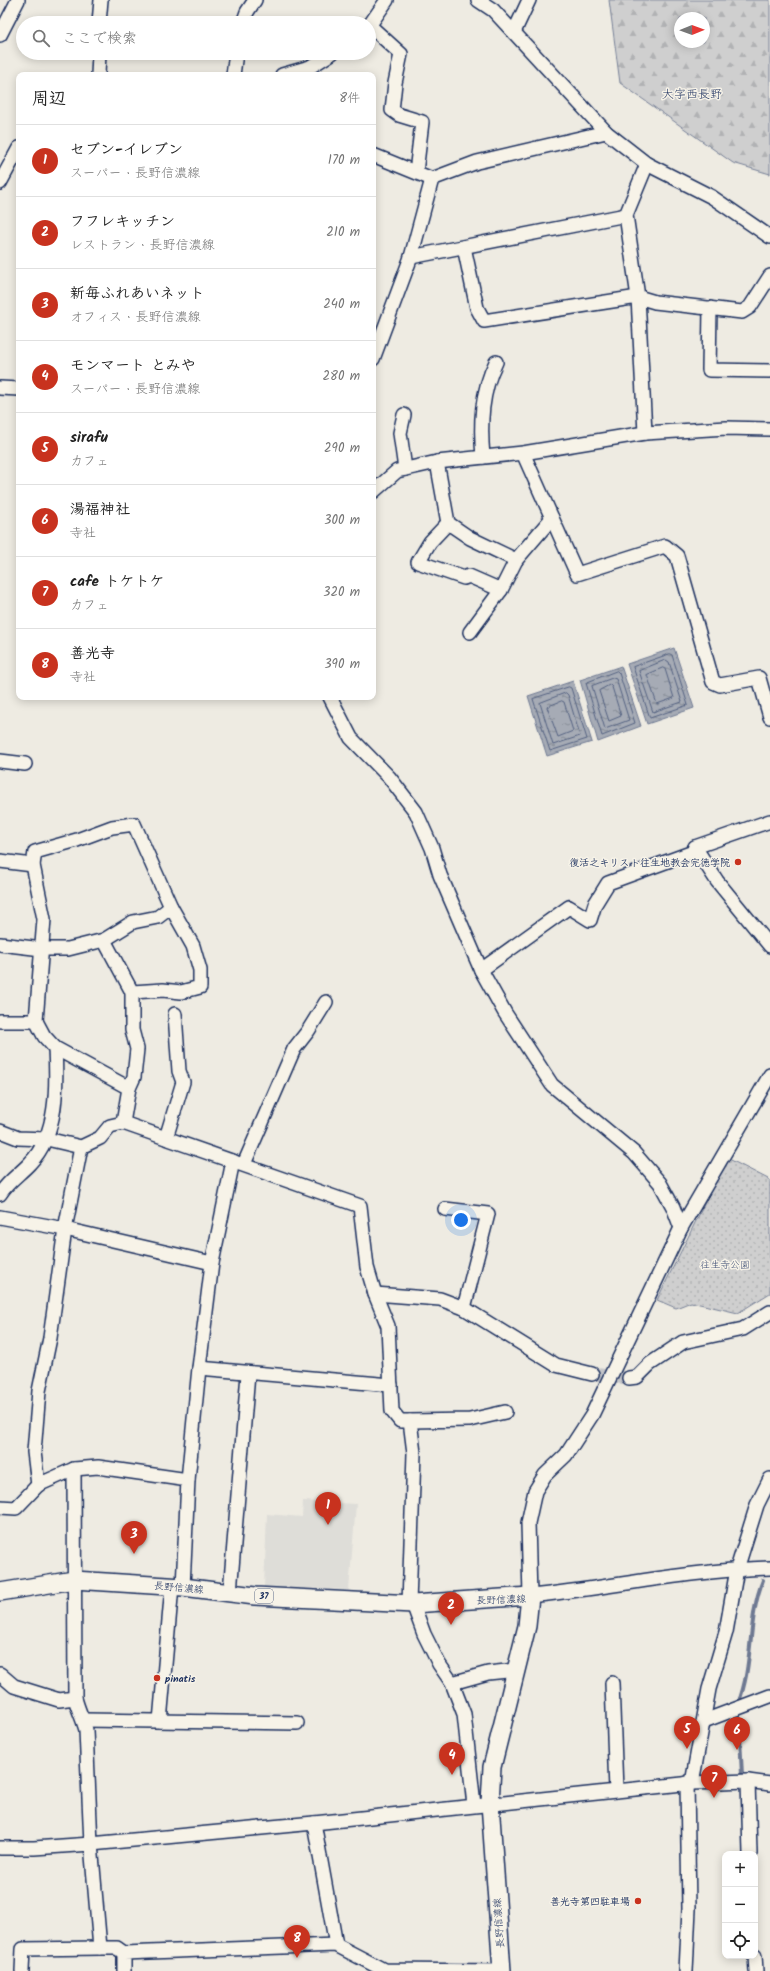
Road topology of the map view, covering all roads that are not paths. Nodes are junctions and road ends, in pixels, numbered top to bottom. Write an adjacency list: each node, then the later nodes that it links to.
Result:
1 (18, 0): 12 (street)
2 (102, 0): 7 (street)
3 (255, 0): 8 (street)
4 (387, 0): 9 (street)
5 (478, 0): 11 (street)
6 (529, 0): 11 (street)
7 (100, 16)
8 (245, 16)
9 (376, 16)
10 (376, 32): 23 (street)
11 (514, 32): 19 (street)
12 (0, 35)
13 (99, 60): 16 (street)
14 (235, 60): 17 (street)
15 (321, 60): 18 (street)
16 (98, 72)
17 (233, 72)
18 (292, 72)
19 (606, 132): 22 (street); 24 (street)
20 (16, 154): 25 (street)
21 (376, 156): 23 (street)
22 (647, 164): 26 (street); 27 (street)
23 (416, 172): 24 (street)
24 (432, 179): 29 (street)
25 (0, 184)
26 (626, 215): 28 (street); 31 (street)
27 (770, 237)
28 (464, 247): 29 (street); 31 (street)
29 (411, 257): 33 (street)
30 (770, 276): 32 (street)
31 (638, 297): 32 (street); 40 (street)
32 (710, 308): 35 (street)
33 (376, 352)
34 (496, 362): 42 (street)
35 (770, 371)
36 (0, 388): 37 (street)
37 (16, 389)
38 (404, 415): 44 (street)
39 (770, 429): 40 (street)
40 (645, 433): 41 (street)
41 (523, 453): 42 (street); 46 (street)
42 (483, 456): 43 (street)
43 (437, 462): 44 (street); 47 (street)
44 (405, 469): 45 (street)
45 (376, 489)
46 (552, 518): 48 (street); 51 (street)
47 (448, 523): 48 (street); 49 (street)
48 (516, 560): 49 (street)
49 (501, 590): 50 (street)
50 (470, 632)
51 (764, 677): 53 (street)
52 (332, 700): 65 (street)
53 (770, 717)
54 (0, 761): 55 (street)
55 (25, 764)
56 (770, 820): 57 (street)
57 (695, 847): 63 (street); 65 (street)
58 (0, 860): 59 (street)
59 (34, 865): 60 (street); 64 (street)
60 (171, 907): 61 (street); 66 (street)
61 (104, 940): 64 (street); 66 (street)
62 (0, 944): 64 (street)
63 (770, 946)
64 (42, 949): 70 (street)
65 (481, 970): 83 (street)
66 (132, 992): 73 (street)
67 (326, 1002): 79 (street)
68 (175, 1014): 76 (street)
69 (0, 1021): 70 (street)
70 (36, 1021): 71 (street)
71 (55, 1048): 73 (street); 77 (street)
72 (770, 1075): 83 (street)
73 (129, 1088): 74 (street)
74 (123, 1123): 76 (street); 78 (street)
75 (0, 1131): 77 (street)
76 (166, 1138): 79 (street)
77 (47, 1139): 78 (street); 80 (street)
78 (81, 1147): 84 (street)
79 (239, 1163): 85 (street); 86 (street)
80 (0, 1194)
81 (445, 1208): 87 (street)
82 (0, 1217): 84 (street)
83 (681, 1228): 107 (street)
84 (65, 1229): 85 (street); 99 (street)
85 (212, 1263): 89 (street)
86 (375, 1294): 87 (street); 93 (street)
87 (464, 1308): 91 (street)
88 (770, 1312): 92 (street)
89 (200, 1368): 90 (street); 98 (street)
90 (248, 1374): 93 (street); 106 (street)
91 (592, 1374)
92 (629, 1378)
93 (391, 1385): 95 (street)
94 (505, 1412): 95 (street)
95 (410, 1421): 108 (street)
96 (74, 1469): 98 (street); 99 (street); 103 (street)
97 (770, 1479): 102 (street)
98 (188, 1480): 104 (street)
99 (38, 1486): 100 (street)
100 (0, 1507)
101 (770, 1568): 102 (street)
102 (737, 1569): 107 (street); 117 (street)
103 (74, 1580): 104 (main road, 長野信濃線 / 37); 105 (main road, 長野信濃線 / 37); 114 (street)
104 (178, 1587): 106 (main road, 長野信濃線 / 37); 116 (street)
105 (0, 1592)
106 (230, 1592): 108 (main road, 長野信濃線 / 37)
107 (530, 1596): 108 (main road, 長野信濃線 / 37); 109 (main road, 長野信濃線)
108 (411, 1604): 111 (street)
109 (516, 1670): 111 (street); 123 (main road, 長野信濃線)
110 (0, 1674): 114 (street)
111 (452, 1683): 123 (street)
112 (612, 1683): 122 (street)
113 (770, 1696): 117 (street)
114 (76, 1698): 115 (street)
115 (84, 1720): 116 (street); 125 (street)
116 (160, 1721): 118 (street)
117 (704, 1721): 120 (street)
118 (297, 1723)
119 (748, 1781): 120 (street); 121 (street); 127 (street)
120 (689, 1783): 122 (street); 135 (street)
121 (770, 1784)
122 (616, 1790): 123 (street)
123 (482, 1804): 124 (street); 134 (main road, 長野信濃線)
124 (314, 1823): 125 (street); 128 (street)
125 (91, 1844): 126 (street); 129 (street)
126 (0, 1848)
127 (750, 1851)
128 (336, 1944): 130 (street); 134 (street)
129 (100, 1948): 130 (street); 132 (street)
130 (124, 1953): 133 (street)
131 (755, 1959): 136 (street)
132 (22, 1971)
133 (124, 1971)
134 (501, 1971)
135 (686, 1971)
136 (756, 1971)

